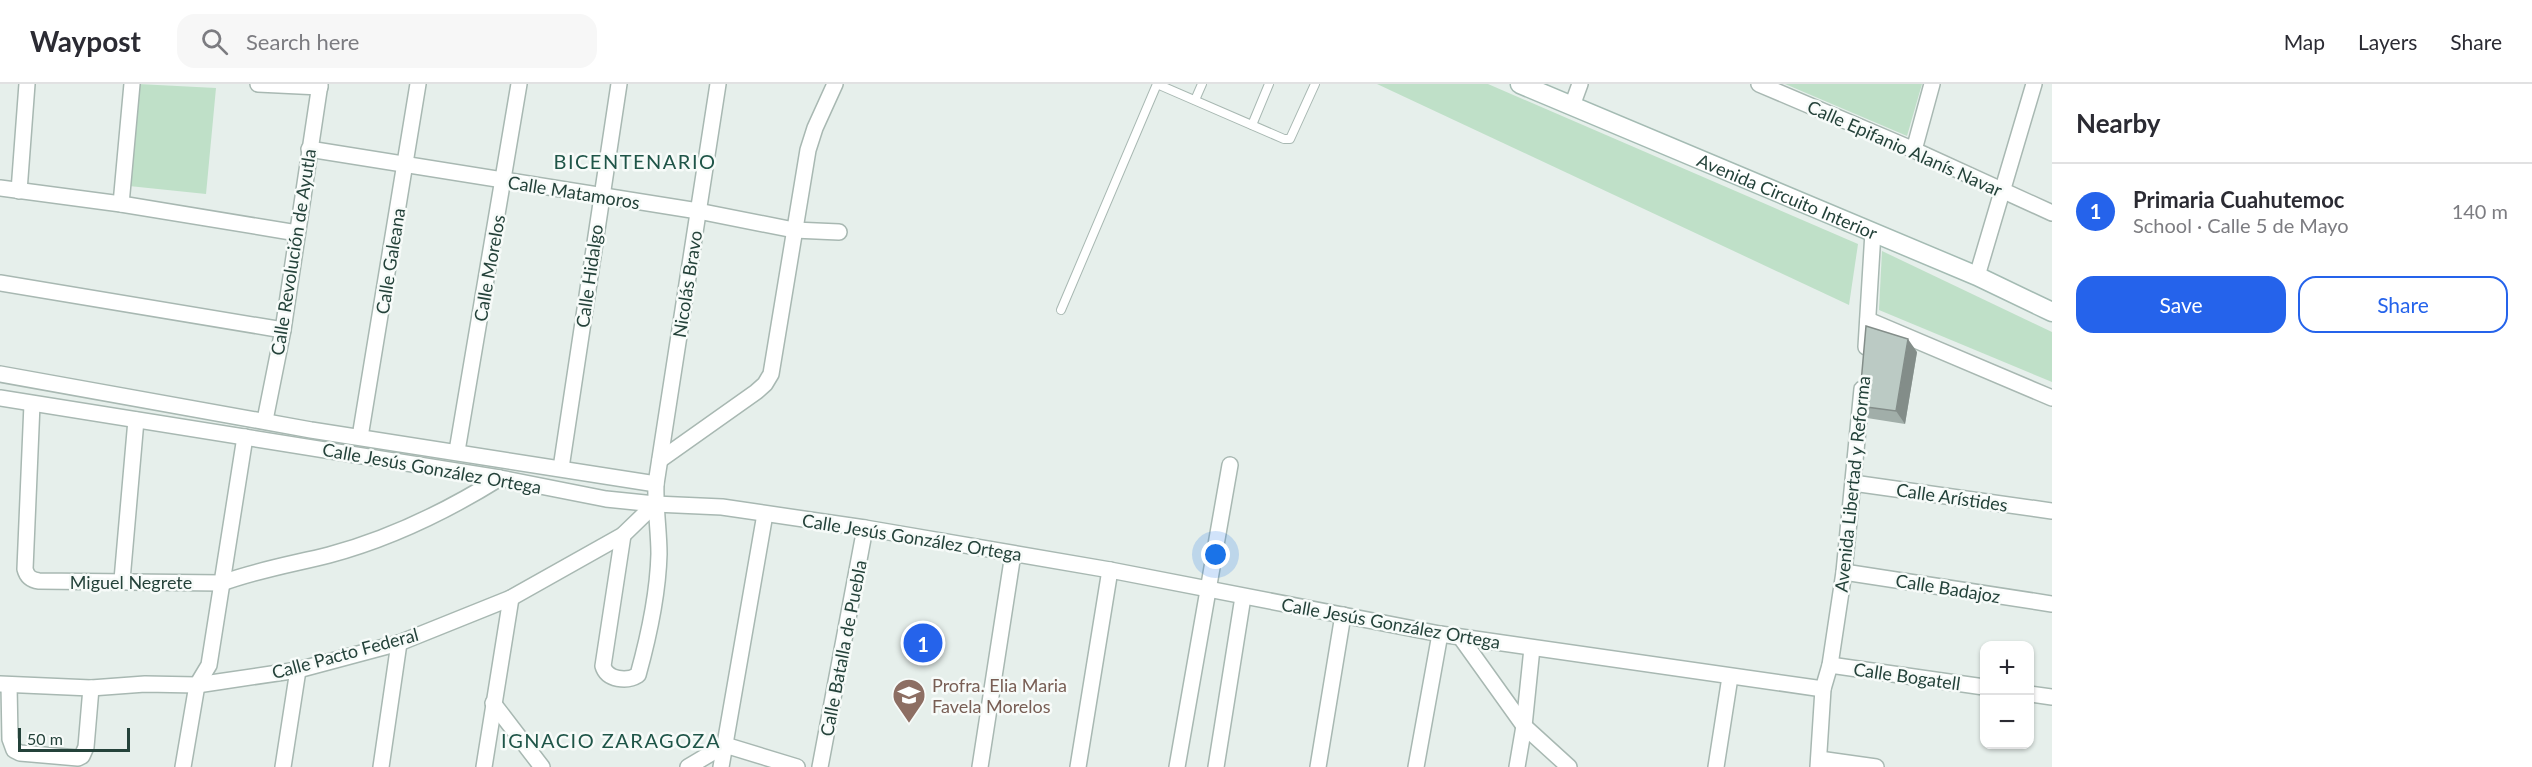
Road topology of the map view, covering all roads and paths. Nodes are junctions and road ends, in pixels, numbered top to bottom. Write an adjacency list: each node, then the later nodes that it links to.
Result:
1 (27, 84): 27 (street)
2 (132, 84): 30 (street)
3 (258, 84): 18 (street)
4 (418, 84): 24 (street, Calle Galeana)
5 (519, 84): 25 (street, Calle Morelos)
6 (619, 84): 29 (street, Calle Hidalgo)
7 (718, 84): 31 (street, Nicolás Bravo)
8 (835, 84): 33 (street)
9 (1157, 84): 19 (lane); 39 (lane)
10 (1202, 84): 19 (lane)
11 (1269, 84): 21 (lane)
12 (1315, 84): 21 (lane)
13 (1520, 84): 20 (main road, Avenida Circuito Interior)
14 (1580, 84): 20 (street)
15 (1759, 84): 23 (street, Calle Epifanio Alanís Navar)
16 (1932, 84): 23 (street)
17 (2034, 84): 28 (street)
18 (320, 85): 22 (street, Calle Revolución de Ayutla)
19 (1195, 100): 21 (lane)
20 (1572, 106): 34 (main road, Avenida Circuito Interior)
21 (1252, 125)
22 (309, 149): 24 (street, Calle Matamoros); 36 (street, Calle Revolución de Ayutla)
23 (1914, 150): 28 (street, Calle Epifanio Alanís Navar)
24 (406, 164): 25 (street, Calle Matamoros); 50 (street, Calle Galeana)
25 (504, 181): 29 (street, Calle Matamoros); 51 (street, Calle Morelos)
26 (0, 188): 27 (street)
27 (19, 191): 30 (street)
28 (2002, 191): 32 (street, Calle Epifanio Alanís Navar); 37 (street)
29 (601, 196): 31 (street, Calle Matamoros); 54 (street, Calle Hidalgo)
30 (121, 204): 36 (street)
31 (698, 211): 33 (street, Calle Matamoros); 52 (street, Nicolás Bravo)
32 (2052, 213)
33 (794, 230): 35 (street, Calle Matamoros); 52 (street)
34 (1873, 231): 37 (main road, Avenida Circuito Interior); 41 (street, Avenida Libertad y Reforma)
35 (839, 232)
36 (297, 233): 42 (street, Calle Revolución de Ayutla)
37 (1977, 276): 40 (main road, Avenida Circuito Interior)
38 (0, 283): 42 (street)
39 (1061, 310)
40 (2052, 312)
41 (1868, 320): 45 (street); 56 (street, Avenida Libertad y Reforma)
42 (283, 330): 48 (street, Calle Revolución de Ayutla)
43 (0, 374): 48 (street, Calle Jesús González Ortega)
44 (0, 398): 46 (street, Calle Jesús González Ortega)
45 (2052, 398)
46 (32, 404): 47 (street, Calle Jesús González Ortega); 66 (street, Miguel Negrete)
47 (136, 420): 49 (street, Calle Jesús González Ortega); 66 (street)
48 (265, 420): 50 (street, Calle Jesús González Ortega)
49 (245, 437): 55 (street, Calle Jesús González Ortega); 67 (street)
50 (360, 437): 51 (street, Calle Jesús González Ortega)
51 (457, 451): 54 (street, Calle Jesús González Ortega)
52 (660, 460): 57 (street, Nicolás Bravo)
53 (1230, 465): 68 (street)
54 (561, 468): 57 (street, Calle Jesús González Ortega)
55 (500, 478): 58 (street, Calle Jesús González Ortega); 67 (street)
56 (1853, 483): 59 (street, Calle Arístides); 65 (street, Avenida Libertad y Reforma)
57 (656, 484): 58 (street, Nicolás Bravo)
58 (655, 504): 60 (street, Calle Jesús González Ortega); 62 (street, Calle Pacto Federal); 62 (street, Nicolás Bravo)
59 (2052, 511)
60 (765, 514): 61 (street, Calle Jesús González Ortega); 89 (street)
61 (865, 528): 63 (street, Calle Jesús González Ortega); 99 (street, Calle Batalla de Puebla)
62 (623, 536): 70 (street, Calle Pacto Federal)
63 (1013, 554): 64 (street, Calle Jesús González Ortega); 100 (street)
64 (1110, 570): 68 (street, Calle Jesús González Ortega); 101 (street)
65 (1844, 572): 71 (street, Calle Badajoz); 77 (street, Avenida Libertad y Reforma)
66 (122, 580): 67 (street, Miguel Negrete)
67 (222, 582): 81 (street)
68 (1208, 589): 69 (street, Calle Jesús González Ortega); 102 (street)
69 (1243, 597): 72 (street, Calle Jesús González Ortega); 103 (street)
70 (511, 598): 75 (street, Calle Pacto Federal); 87 (street)
71 (2052, 604)
72 (1343, 615): 73 (street, Calle Jesús González Ortega); 104 (street)
73 (1440, 634): 74 (street, Calle Jesús González Ortega); 105 (street)
74 (1461, 638): 76 (street, Calle Jesús González Ortega); 88 (street)
75 (399, 642): 78 (street, Calle Pacto Federal); 93 (street)
76 (1532, 648): 79 (street, Calle Jesús González Ortega); 88 (street)
77 (1830, 665): 82 (street, Calle Bogatell); 84 (street, Avenida Libertad y Reforma)
78 (298, 670): 81 (street, Calle Pacto Federal); 92 (street)
79 (1730, 677): 84 (street, Calle Jesús González Ortega); 108 (street)
80 (4, 684): 83 (street, Calle Pacto Federal); 83 (street)
81 (197, 685): 83 (street, Calle Pacto Federal); 91 (street)
82 (1980, 686)
83 (91, 688)
84 (1823, 689): 90 (street, Avenida Libertad y Reforma)
85 (2034, 695): 86 (street)
86 (2052, 697)
87 (494, 703): 94 (street); 95 (street)
88 (1524, 726): 106 (street); 107 (street)
89 (725, 745): 96 (street); 97 (street); 98 (street)
90 (1818, 763): 109 (street)
91 (183, 767)
92 (282, 767)
93 (381, 767)
94 (483, 767)
95 (542, 767)
96 (688, 767)
97 (721, 767)
98 (797, 767)
99 (820, 767)
100 (980, 767)
101 (1078, 767)
102 (1177, 767)
103 (1216, 767)
104 (1318, 767)
105 (1416, 767)
106 (1517, 767)
107 (1569, 767)
108 (1716, 767)
109 (1876, 767)

